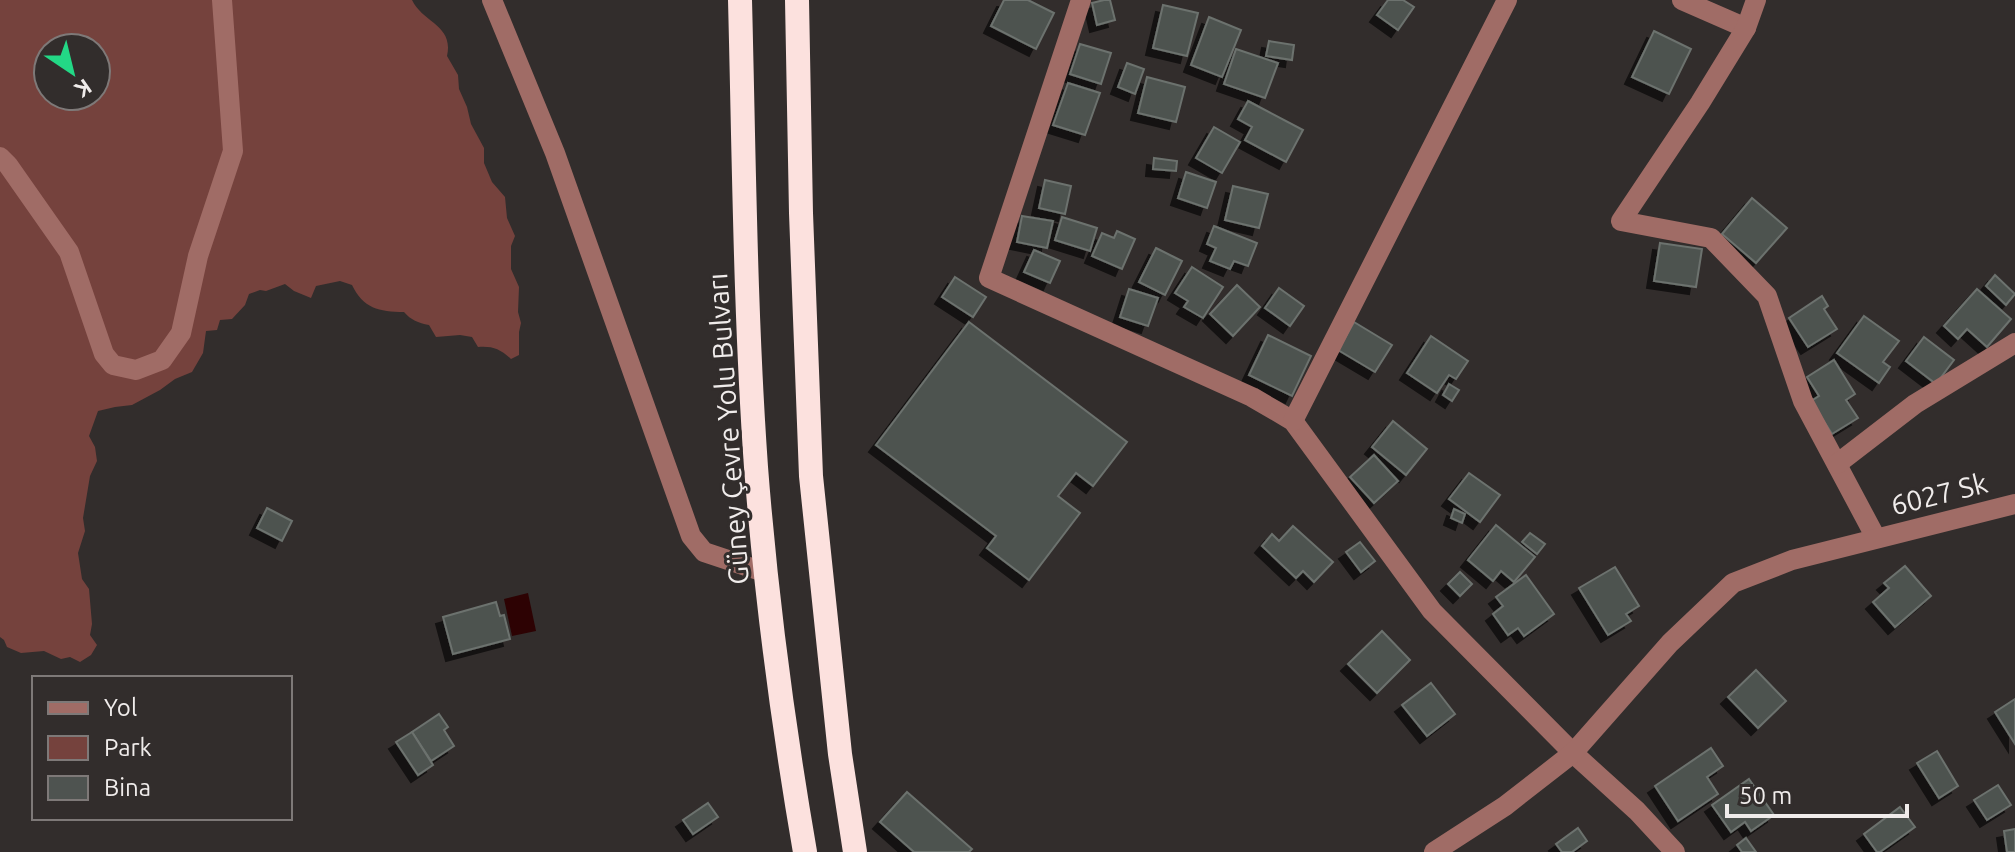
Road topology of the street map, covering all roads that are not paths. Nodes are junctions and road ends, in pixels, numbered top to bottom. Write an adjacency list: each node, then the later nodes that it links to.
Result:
1 (222, 0): 10 (street)
2 (492, 0): 16 (street)
3 (740, 0): 16 (highway, Güney Çevre Yolu Bulvarı)
4 (797, 0): 19 (highway)
5 (1081, 0): 12 (street)
6 (1507, 0): 12 (street)
7 (1682, 0): 9 (street)
8 (1756, 0): 9 (street)
9 (1746, 28): 13 (street)
10 (0, 157)
11 (2015, 343): 13 (street)
12 (1293, 421): 17 (street)
13 (1837, 464): 15 (street)
14 (2015, 504): 15 (street, 6027 Sk)
15 (1876, 538): 17 (street, 6027 Sk)
16 (767, 573): 18 (highway, Güney Çevre Yolu Bulvarı)
17 (1573, 753): 20 (street, 6027 Sk); 21 (street)
18 (805, 852)
19 (855, 852)
20 (1434, 852)
21 (1675, 852)

